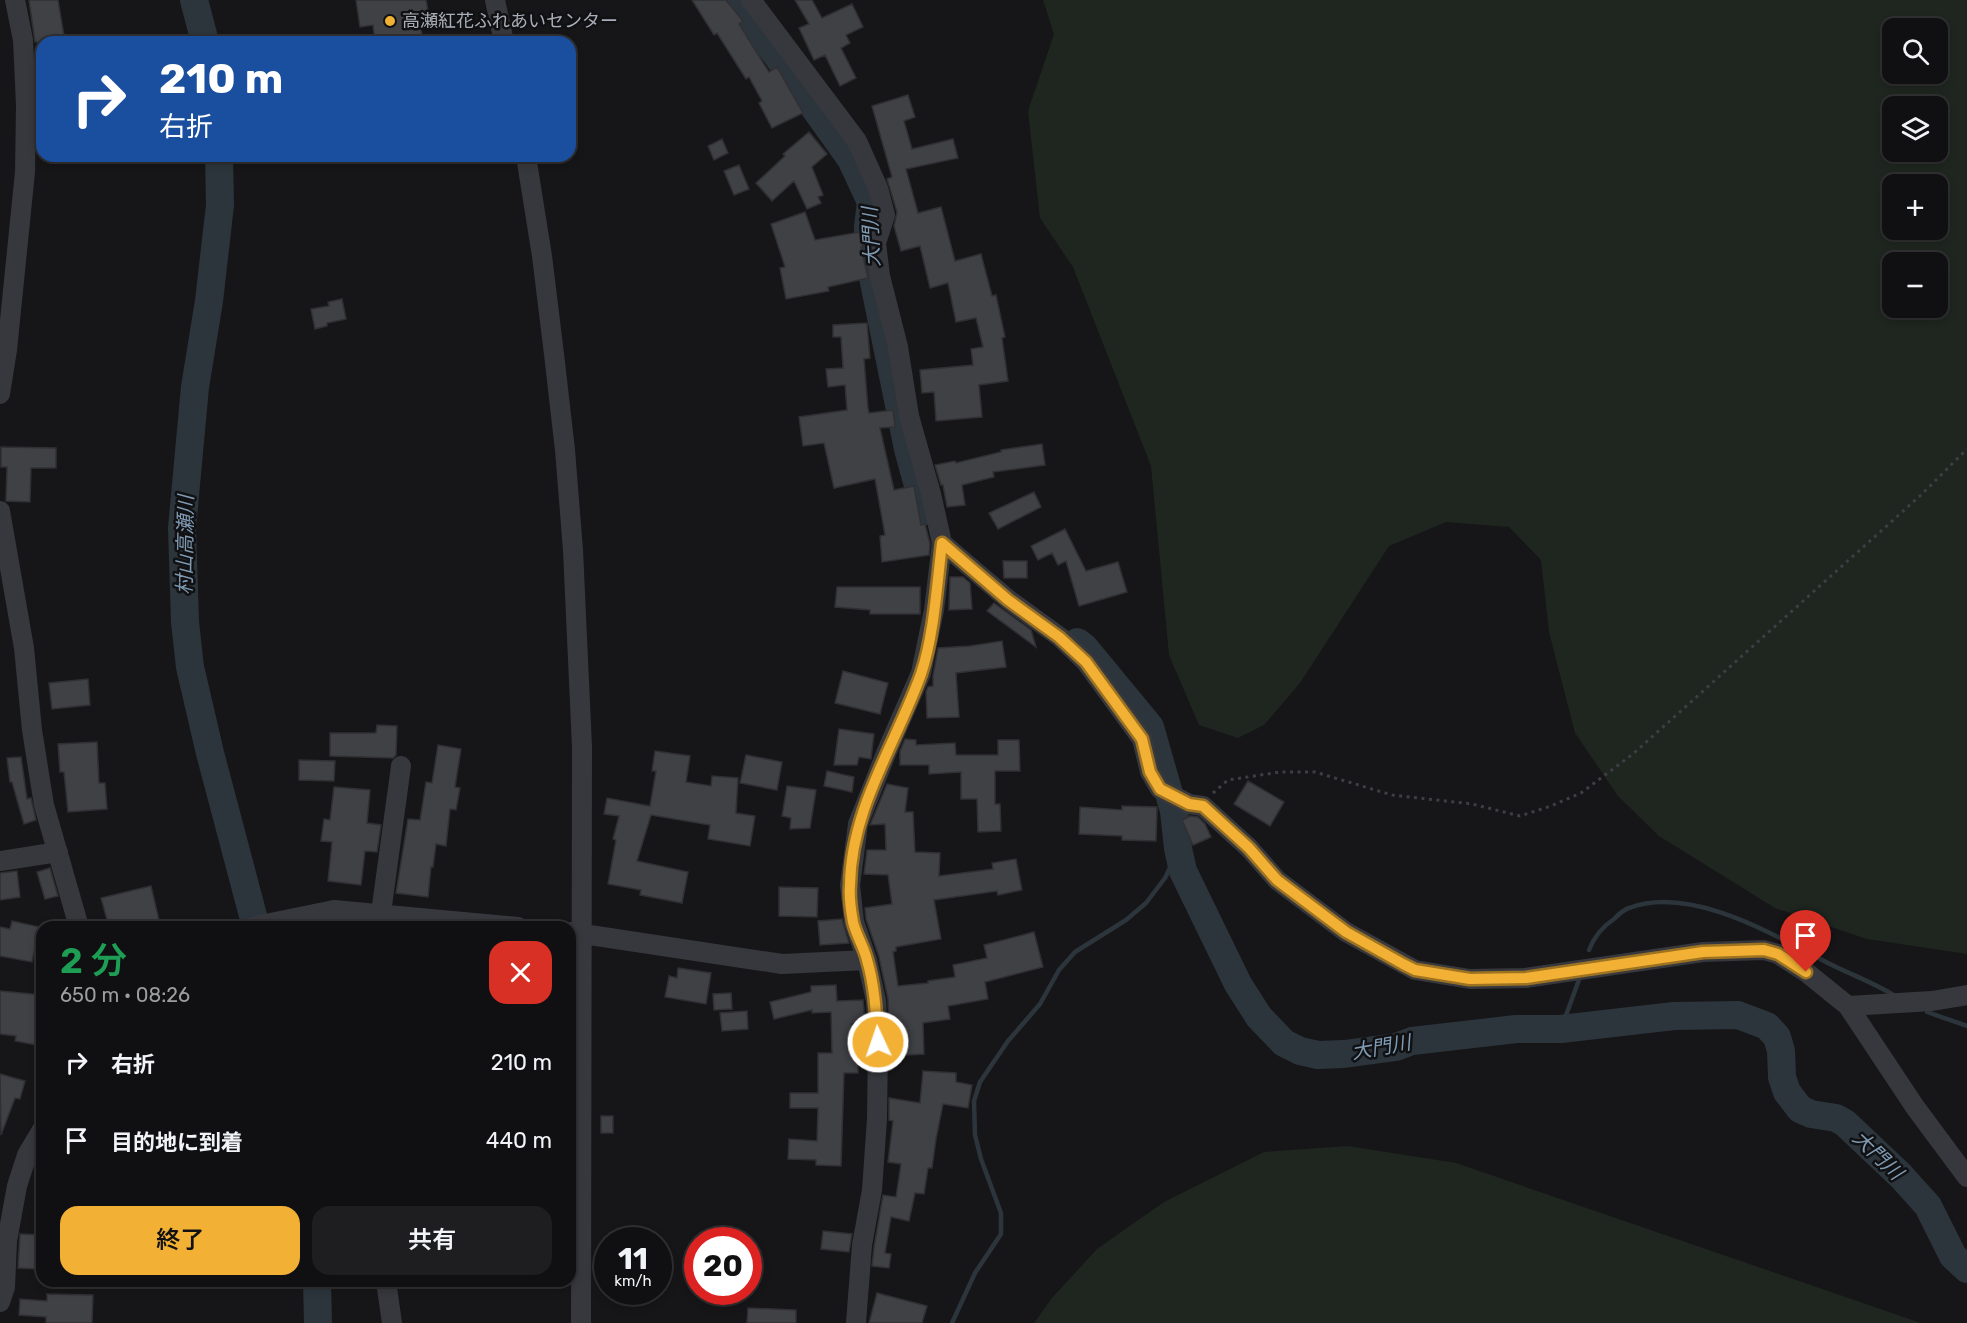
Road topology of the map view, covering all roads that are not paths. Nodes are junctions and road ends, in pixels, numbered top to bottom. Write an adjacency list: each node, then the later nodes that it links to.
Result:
1 (15, 0): 6 (street)
2 (495, 0): 4 (street)
3 (751, 0): 8 (street)
4 (503, 36)
5 (527, 162): 17 (street)
6 (0, 394)
7 (0, 511): 10 (street)
8 (942, 543): 18 (street); 20 (street)
9 (401, 766): 12 (street)
10 (58, 852): 11 (street); 14 (street)
11 (0, 861)
12 (381, 913): 13 (street); 16 (street)
13 (329, 916): 15 (street)
14 (77, 921)
15 (294, 921)
16 (459, 921)
17 (576, 933): 18 (street); 26 (street)
18 (867, 960): 27 (street)
19 (1967, 995): 20 (street)
20 (1848, 1006): 22 (street)
21 (36, 1140): 24 (street)
22 (1967, 1177)
23 (387, 1287): 25 (street)
24 (0, 1302)
25 (392, 1323)
26 (581, 1323)
27 (856, 1323)

